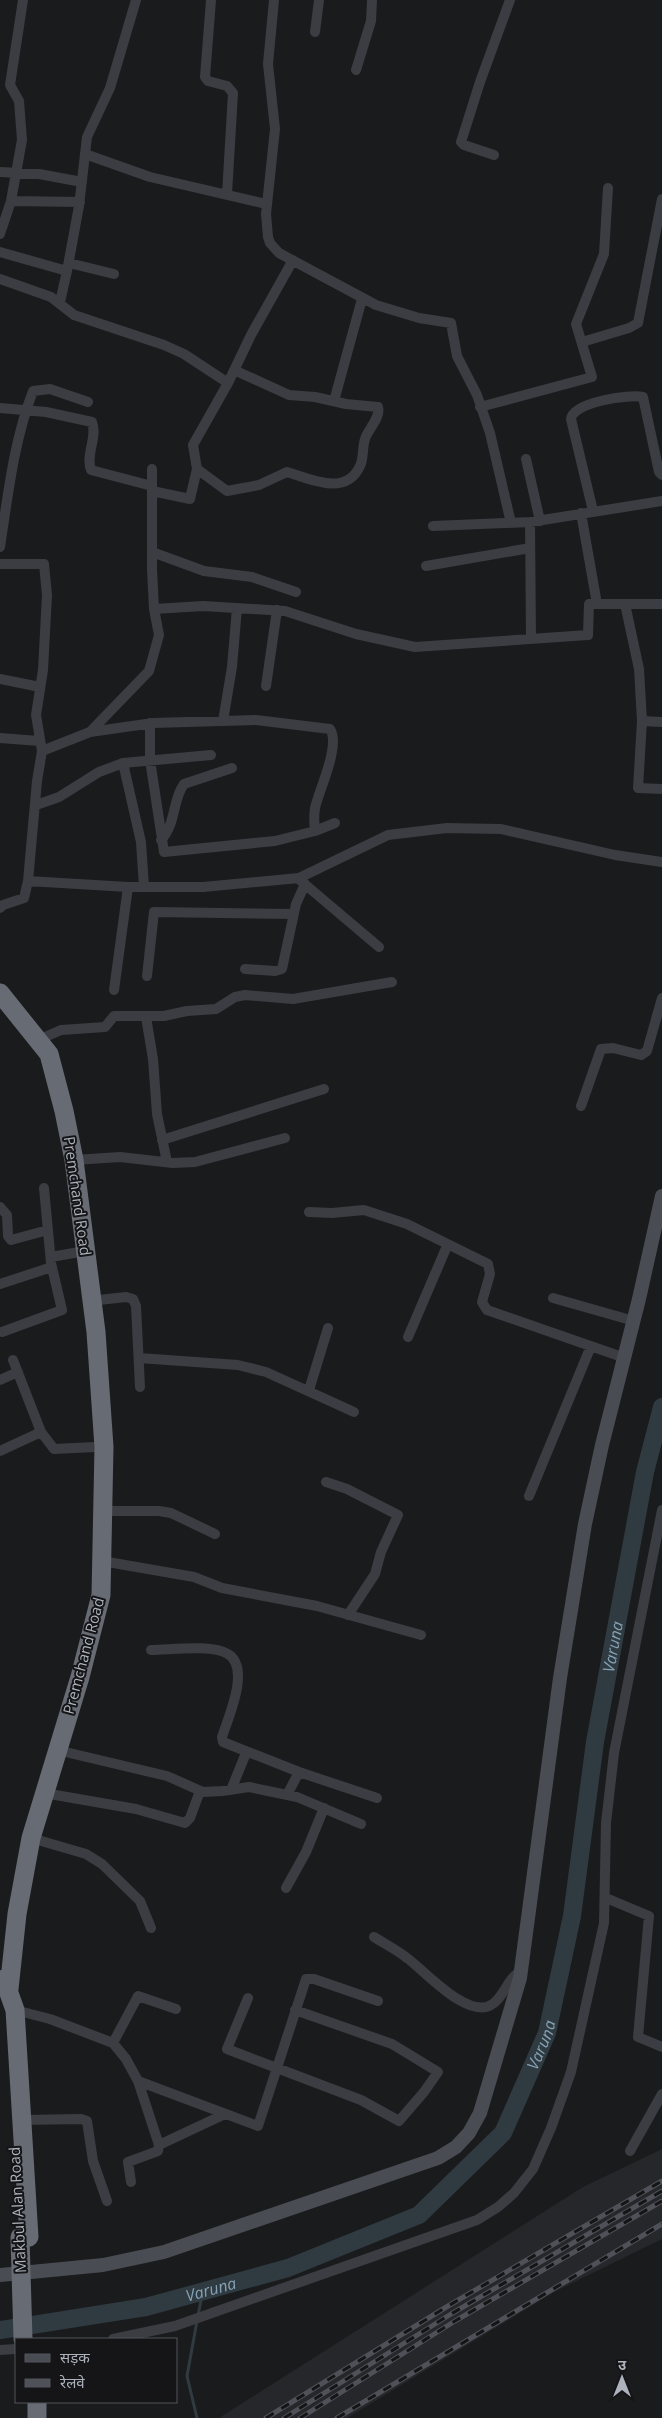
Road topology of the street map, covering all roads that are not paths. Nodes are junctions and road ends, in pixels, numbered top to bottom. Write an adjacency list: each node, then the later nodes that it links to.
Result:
1 (23, 0): 10 (street)
2 (136, 0): 11 (street)
3 (211, 0): 17 (street)
4 (274, 0): 21 (street)
5 (319, 0): 8 (street)
6 (372, 0): 9 (street)
7 (510, 0): 12 (street)
8 (315, 32)
9 (356, 70)
10 (5, 84): 14 (street)
11 (85, 154): 15 (street); 17 (street)
12 (494, 155)
13 (0, 172): 14 (street)
14 (16, 173): 15 (street); 19 (street)
15 (82, 182): 20 (street)
16 (608, 188): 30 (street)
17 (227, 194): 21 (street)
18 (662, 199): 30 (street)
19 (11, 201): 20 (street); 22 (street)
20 (80, 202): 25 (street)
21 (266, 204): 24 (street)
22 (0, 234)
23 (0, 252): 25 (street)
24 (293, 260): 28 (street); 31 (street)
25 (68, 267): 26 (street); 29 (street)
26 (114, 274)
27 (0, 279): 29 (street)
28 (362, 299): 33 (street); 35 (street)
29 (60, 302): 32 (street)
30 (582, 342): 35 (street)
31 (234, 370): 32 (street); 33 (street)
32 (228, 383): 40 (street)
33 (334, 401): 40 (street)
34 (88, 402): 37 (street)
35 (480, 407): 47 (street)
36 (0, 408): 37 (street)
37 (25, 410): 42 (street); 49 (street)
38 (526, 459): 46 (street)
39 (152, 469): 42 (street)
40 (197, 469): 42 (street)
41 (662, 475): 44 (street)
42 (152, 488): 51 (street)
43 (662, 501): 44 (street)
44 (593, 511): 45 (street)
45 (581, 513): 46 (street); 55 (street)
46 (535, 522): 47 (street); 50 (street)
47 (511, 523): 48 (street)
48 (434, 526)
49 (0, 547)
50 (530, 548): 53 (street); 61 (street)
51 (152, 552): 54 (street); 59 (street)
52 (0, 564): 64 (street)
53 (426, 566)
54 (296, 592)
55 (597, 604): 56 (street); 61 (street)
56 (626, 604): 57 (street); 66 (street)
57 (662, 604)
58 (237, 608): 59 (street); 60 (street); 65 (street)
59 (154, 609): 69 (street)
60 (277, 610): 61 (street); 63 (street)
61 (531, 639)
62 (0, 679): 64 (street)
63 (266, 686)
64 (40, 687): 71 (street)
65 (223, 721): 68 (street); 79 (street)
66 (642, 721): 67 (street); 76 (street)
67 (662, 722)
68 (150, 723): 69 (street); 73 (street)
69 (90, 732): 71 (street)
70 (0, 738): 71 (street)
71 (41, 746): 77 (street)
72 (211, 755): 73 (street)
73 (150, 760): 74 (street); 80 (street)
74 (123, 762): 77 (street); 85 (street)
75 (232, 768): 80 (street)
76 (662, 789)
77 (36, 805): 82 (street)
78 (335, 823): 79 (street)
79 (314, 831): 80 (street)
80 (161, 840)
81 (662, 862): 83 (street)
82 (28, 881): 84 (street); 86 (street)
83 (302, 881): 85 (street); 87 (street); 88 (street)
84 (128, 887): 85 (street); 92 (street)
85 (144, 887)
86 (0, 908)
87 (294, 914): 89 (street); 90 (street)
88 (380, 947)
89 (244, 969)
90 (147, 976)
91 (392, 982): 96 (street)
92 (114, 990)
93 (0, 993): 97 (highway, Premchand Road)
94 (662, 998): 100 (street)
95 (0, 1005): 98 (highway, Premchand Road)
96 (146, 1017): 97 (street); 102 (street)
97 (38, 1040): 98 (highway, Premchand Road)
98 (56, 1078): 103 (highway, Premchand Road)
99 (324, 1089): 102 (street)
100 (582, 1106)
101 (285, 1138): 104 (street)
102 (162, 1140): 104 (street)
103 (74, 1160): 104 (street); 111 (highway, Premchand Road)
104 (167, 1162)
105 (44, 1188): 109 (street)
106 (662, 1196): 116 (street)
107 (0, 1207): 109 (street)
108 (309, 1212): 110 (street)
109 (48, 1230): 112 (street)
110 (447, 1246): 119 (street); 120 (street)
111 (86, 1251): 112 (street); 115 (highway, Premchand Road)
112 (52, 1262): 113 (street); 118 (street)
113 (0, 1284)
114 (553, 1298): 116 (street)
115 (91, 1309): 121 (street); 130 (highway, Premchand Road); 134 (highway, Premchand Road)
116 (634, 1321): 122 (street)
117 (328, 1328): 127 (street)
118 (2, 1332)
119 (408, 1337)
120 (591, 1346): 122 (street); 133 (street)
121 (139, 1358): 126 (street); 127 (street)
122 (625, 1358): 157 (street)
123 (13, 1360): 124 (street)
124 (18, 1372): 125 (street); 129 (street)
125 (0, 1380)
126 (140, 1387)
127 (309, 1390): 128 (street)
128 (354, 1412)
129 (42, 1432): 130 (street); 131 (street)
130 (95, 1447): 156 (highway, Premchand Road)
131 (0, 1451)
132 (326, 1482): 138 (street)
133 (529, 1496)
134 (104, 1510): 136 (street); 137 (highway, Premchand Road)
135 (662, 1510): 153 (street)
136 (215, 1534)
137 (102, 1561): 138 (street); 141 (highway, Premchand Road)
138 (348, 1615): 139 (street)
139 (421, 1635)
140 (151, 1650): 142 (street)
141 (57, 1750): 145 (street); 146 (highway, Premchand Road)
142 (246, 1753): 143 (street); 144 (street)
143 (299, 1772): 147 (street); 148 (street)
144 (231, 1790): 145 (street); 147 (street)
145 (200, 1791): 146 (street)
146 (44, 1793): 151 (highway, Premchand Road)
147 (287, 1794): 149 (street)
148 (377, 1798)
149 (324, 1808): 150 (street); 152 (street)
150 (361, 1824)
151 (31, 1838): 154 (street); 158 (highway, Premchand Road)
152 (286, 1888)
153 (606, 1898): 165 (street); 179 (street)
154 (150, 1928)
155 (374, 1937): 157 (street)
156 (0, 1954)
157 (521, 1971): 176 (street)
158 (3, 1985): 162 (highway); 175 (highway, Makbul Alan Road)
159 (248, 1998): 166 (street)
160 (378, 2001): 163 (street)
161 (176, 2009): 164 (street)
162 (15, 2010): 164 (street); 170 (highway)
163 (295, 2010): 166 (street); 166 (street)
164 (113, 2043): 167 (street)
165 (662, 2047)
166 (276, 2067): 169 (street)
167 (138, 2081): 169 (street); 171 (street)
168 (662, 2094): 172 (street)
169 (225, 2114): 171 (street)
170 (23, 2120): 174 (street); 175 (highway)
171 (159, 2145): 173 (street)
172 (630, 2151)
173 (131, 2182)
174 (107, 2201)
175 (25, 2237): 177 (highway, Makbul Alan Road, bridge); 178 (highway)
176 (0, 2274)
177 (23, 2338)
178 (34, 2338)
179 (118, 2338)
180 (15, 2349): 181 (street)
181 (0, 2350)

